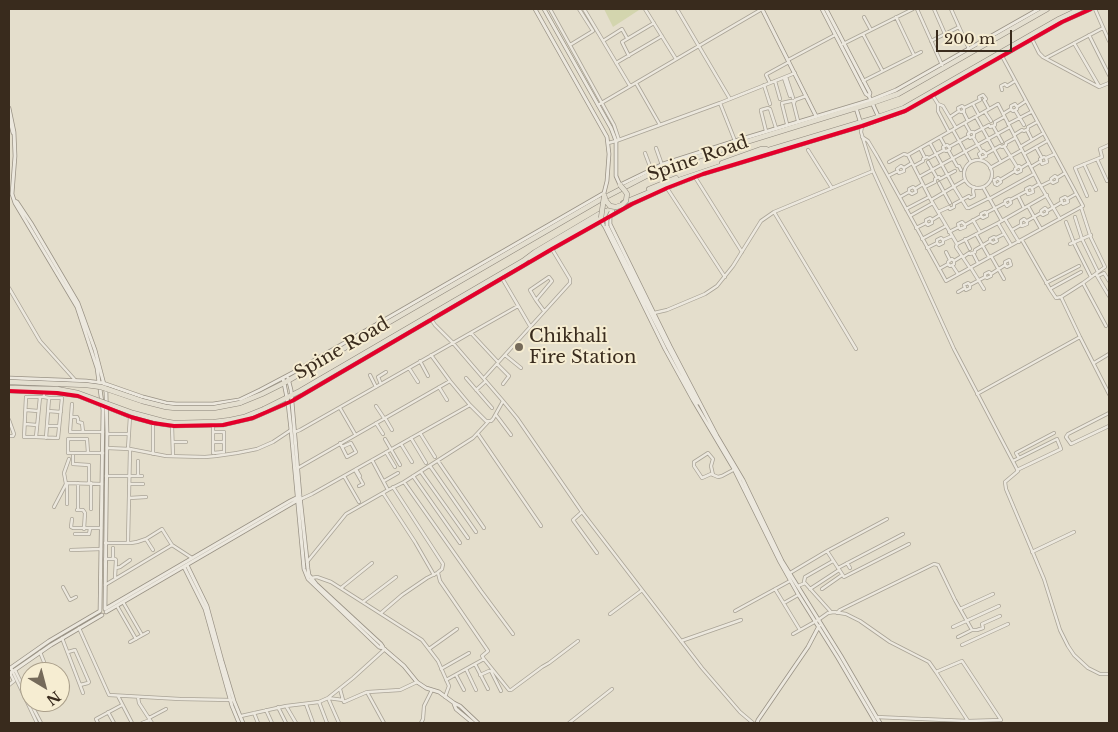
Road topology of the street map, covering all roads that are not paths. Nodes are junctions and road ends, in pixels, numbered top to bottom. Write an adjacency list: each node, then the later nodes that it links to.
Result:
1 (535, 9): 120 (street)
2 (544, 9): 74 (street)
3 (550, 9): 37 (street)
4 (579, 9): 37 (street)
5 (584, 9): 33 (street)
6 (645, 9): 22 (street)
7 (677, 9): 39 (street)
8 (762, 9): 39 (street); 47 (street)
9 (822, 9): 26 (street)
10 (826, 9): 26 (street)
11 (913, 9): 21 (street)
12 (917, 9): 34 (street)
13 (934, 9): 28 (street)
14 (951, 9): 23 (street)
15 (1040, 9): 40 (street, Spine Road)
16 (1047, 9): 69 (main road, Spine Road)
17 (1080, 9): 92 (main road, Spine Road)
18 (1091, 9): 32 (street, Spine Road)
19 (1095, 9): 24 (street)
20 (864, 17): 25 (street)
21 (896, 18): 25 (street); 42 (street)
22 (654, 23): 30 (street); 31 (street)
23 (959, 26): 28 (street); 40 (street)
24 (1103, 28): 29 (street); 35 (street)
25 (871, 30): 27 (street)
26 (837, 34): 38 (street); 47 (street)
27 (863, 34): 38 (street); 50 (street)
28 (945, 34): 34 (street)
29 (1089, 35): 36 (street); 52 (street)
30 (662, 36): 43 (street); 46 (street)
31 (627, 38): 33 (street); 43 (street)
32 (1032, 39): 44 (street, Spine Road); 45 (street)
33 (603, 41): 48 (street)
34 (931, 41): 49 (street)
35 (1109, 41)
36 (1074, 43): 45 (street); 63 (street)
37 (570, 45): 74 (street)
38 (842, 45): 55 (street); 69 (street)
39 (699, 46): 46 (street); 67 (street)
40 (969, 49): 49 (street, Spine Road)
41 (921, 52): 42 (street)
42 (914, 55): 50 (street)
43 (629, 56): 48 (street)
44 (1002, 56): 56 (street); 65 (street, Spine Road)
45 (1046, 58): 63 (street)
46 (676, 59): 57 (street)
47 (788, 61): 51 (street); 58 (street)
48 (616, 63): 60 (street)
49 (942, 65): 69 (street, Spine Road)
50 (883, 71): 55 (street)
51 (794, 74): 53 (street); 64 (street)
52 (1109, 76)
53 (785, 77): 54 (street); 66 (street)
54 (775, 81): 58 (street); 68 (street)
55 (863, 81): 69 (street)
56 (1015, 81): 62 (street); 72 (street)
57 (636, 83): 60 (street); 99 (street)
58 (770, 83): 61 (street)
59 (1109, 83): 63 (street)
60 (630, 86): 74 (street)
61 (764, 86): 67 (street); 75 (street)
62 (1006, 86)
63 (1099, 87)
64 (806, 96): 87 (street); 93 (street)
65 (933, 96): 76 (street); 92 (street, Spine Road)
66 (791, 97)
67 (730, 99): 73 (street)
68 (780, 99)
69 (871, 100): 79 (main road, Spine Road); 87 (street, Spine Road); 92 (street)
70 (980, 100): 71 (street); 71 (street); 77 (street)
71 (984, 100): 81 (street)
72 (1026, 101): 80 (street); 85 (street)
73 (720, 102): 99 (street); 118 (street)
74 (600, 104): 115 (street)
75 (770, 104)
76 (938, 104): 90 (street); 106 (street)
77 (973, 104): 83 (street); 88 (street)
78 (9, 108): 108 (street)
79 (856, 108): 97 (street); 290 (main road, Spine Road)
80 (1016, 108): 82 (street); 82 (street); 91 (street)
81 (989, 109): 84 (street); 86 (street)
82 (1011, 109): 86 (street)
83 (962, 110): 90 (street); 94 (street)
84 (986, 112): 88 (street); 98 (street)
85 (1031, 112): 91 (street); 95 (street)
86 (1004, 115): 98 (street); 100 (street)
87 (816, 116): 93 (street, Spine Road)
88 (977, 116): 94 (street); 103 (street)
89 (9, 117): 108 (street)
90 (950, 117): 104 (street)
91 (1020, 118): 100 (street); 101 (street)
92 (879, 119): 97 (main road, Spine Road)
93 (799, 121): 96 (street, Spine Road); 96 (street)
94 (967, 122): 104 (street); 110 (street)
95 (1037, 122): 101 (street); 107 (street)
96 (787, 124): 102 (street, Spine Road)
97 (861, 124): 112 (street); 129 (main road, Spine Road); 167 (street, Spine Road)
98 (992, 124): 103 (street); 109 (street)
99 (660, 125): 115 (street)
100 (1009, 126): 109 (street); 111 (street)
101 (1026, 127): 111 (street); 116 (street)
102 (776, 128): 105 (street, Spine Road); 105 (street)
103 (982, 129): 110 (street); 114 (street)
104 (954, 130): 106 (street); 119 (street)
105 (766, 131): 118 (street, Spine Road)
106 (949, 132): 113 (street)
107 (1043, 133): 116 (street); 117 (street)
108 (14, 134): 296 (street)
109 (998, 134): 114 (street); 123 (street)
110 (972, 135): 119 (street); 122 (street)
111 (1014, 136): 123 (street); 134 (street)
112 (862, 137): 161 (street); 166 (street)
113 (940, 137): 121 (street); 125 (street)
114 (988, 139): 122 (street); 131 (street)
115 (617, 140): 120 (street); 173 (street)
116 (1032, 140): 134 (street)
117 (1047, 140): 126 (street); 139 (street)
118 (735, 141): 150 (street, Spine Road)
119 (959, 142): 130 (street); 135 (street)
120 (608, 143): 184 (street)
121 (930, 143): 128 (street); 138 (street)
122 (978, 144): 135 (street); 137 (street)
123 (1003, 145): 131 (street); 141 (street)
124 (1109, 145): 145 (street)
125 (945, 146): 130 (street); 133 (street)
126 (1036, 147): 134 (street); 144 (street)
127 (656, 148): 150 (street)
128 (920, 148): 140 (street); 143 (street)
129 (773, 149): 175 (main road, Spine Road); 190 (main road)
130 (948, 149): 133 (street); 142 (street)
131 (994, 149): 137 (street); 149 (street)
132 (808, 150): 179 (street)
133 (944, 150): 138 (street)
134 (1022, 150): 141 (street); 154 (street)
135 (964, 152): 142 (street); 148 (street)
136 (645, 153): 157 (street)
137 (984, 153): 146 (street)
138 (936, 154): 143 (street); 151 (street)
139 (1054, 154): 144 (street); 164 (street)
140 (908, 155): 147 (street); 153 (street)
141 (1010, 157): 149 (street); 158 (street)
142 (952, 158): 151 (street); 155 (street)
143 (926, 159): 153 (street); 159 (street)
144 (1043, 159): 154 (street)
145 (1097, 159): 152 (street); 172 (street)
146 (981, 160): 148 (street); 156 (street)
147 (889, 162)
148 (971, 162): 160 (street)
149 (1001, 162): 156 (street)
150 (662, 164): 157 (street, Spine Road)
151 (942, 164): 159 (street); 165 (street)
152 (1084, 164): 181 (street); 187 (street)
153 (913, 165): 166 (street); 168 (street)
154 (1030, 165): 158 (street); 163 (street)
155 (957, 166): 160 (street); 162 (street)
156 (990, 168): 171 (street)
157 (651, 169): 173 (street, Spine Road)
158 (1018, 169): 171 (street)
159 (932, 170): 168 (street); 169 (street)
160 (963, 170): 162 (street); 170 (street)
161 (873, 171): 179 (street); 305 (street)
162 (955, 171): 165 (street)
163 (1034, 173): 174 (street); 189 (street)
164 (1065, 173): 174 (street); 183 (street)
165 (948, 175): 169 (street); 177 (street)
166 (888, 176): 188 (street)
167 (695, 177): 175 (street, Spine Road); 237 (street)
168 (920, 178): 176 (street)
169 (938, 180): 176 (street); 182 (street)
170 (965, 180): 177 (street); 180 (street)
171 (992, 180): 178 (street)
172 (1107, 181)
173 (620, 185): 190 (main road, bridge)
174 (1040, 185): 185 (street); 186 (street)
175 (666, 186): 203 (street, Spine Road); 242 (main road, Spine Road); 253 (street)
176 (924, 186): 188 (street); 191 (street)
177 (954, 187): 182 (street); 192 (street)
178 (983, 187): 180 (street); 189 (street)
179 (832, 188): 202 (street)
180 (974, 189): 192 (street)
181 (1096, 190)
182 (944, 192): 191 (street); 193 (street)
183 (1076, 194): 198 (street); 199 (street)
184 (604, 195): 195 (main road, bridge); 210 (main road, bridge); 290 (street, Spine Road)
185 (1047, 195): 197 (street); 198 (street)
186 (1018, 196): 197 (street); 201 (street)
187 (1087, 196)
188 (900, 197): 200 (street)
189 (989, 198): 192 (street); 201 (street)
190 (626, 200): 195 (main road, bridge)
191 (931, 200): 200 (street); 204 (street); 205 (street)
192 (962, 200): 194 (street)
193 (950, 203): 194 (street); 196 (street)
194 (954, 204): 196 (street)
195 (620, 206): 203 (main road, bridge)
196 (948, 207): 204 (street)
197 (1026, 207): 206 (street); 208 (street)
198 (1054, 207): 206 (street); 209 (street)
199 (1081, 207): 209 (street); 224 (street)
200 (906, 209): 205 (street)
201 (995, 209): 211 (street); 212 (street)
202 (774, 212): 237 (street); 277 (street)
203 (610, 214): 210 (main road, bridge); 215 (street, bridge); 270 (street)
204 (939, 214): 216 (street); 217 (street)
205 (910, 216): 217 (street)
206 (1034, 217): 218 (street); 219 (street)
207 (1075, 217): 227 (street)
208 (1006, 219): 212 (street); 219 (street)
209 (1060, 219): 218 (street)
210 (601, 220): 215 (street, bridge); 236 (street, Spine Road); 242 (main road); 317 (street)
211 (973, 220): 220 (street); 221 (street)
212 (1002, 221): 214 (street)
213 (1066, 222): 231 (street)
214 (998, 223): 221 (street); 223 (street)
215 (608, 226): 317 (street)
216 (946, 226): 220 (street); 228 (street)
217 (916, 228): 228 (street)
218 (1041, 229): 229 (street)
219 (1012, 230): 230 (street)
220 (949, 232): 225 (street)
221 (980, 232): 222 (street)
222 (976, 234): 226 (street); 233 (street)
223 (1004, 234): 233 (street); 234 (street)
224 (1090, 235): 227 (street); 252 (street)
225 (952, 236): 232 (street); 235 (street)
226 (965, 239): 232 (street); 239 (street)
227 (1082, 239): 231 (street); 252 (street)
228 (922, 240): 235 (street)
229 (1022, 240): 230 (street); 260 (street)
230 (1019, 242): 234 (street)
231 (1072, 243): 254 (street)
232 (956, 244): 240 (street)
233 (983, 245): 239 (street); 241 (street)
234 (1011, 246): 241 (street)
235 (927, 248): 248 (street)
236 (552, 249): 255 (street, Spine Road); 269 (street)
237 (742, 252): 253 (street)
238 (946, 252): 243 (street)
239 (972, 252): 240 (street); 244 (street)
240 (963, 257): 243 (street); 247 (street)
241 (990, 257): 244 (street); 249 (street)
242 (523, 261): 271 (main road, Spine Road)
243 (951, 262): 248 (street); 251 (street)
244 (979, 263): 247 (street)
245 (1005, 265): 249 (street)
246 (1079, 266): 260 (street)
247 (970, 268): 251 (street); 257 (street)
248 (939, 269): 251 (street)
249 (999, 269): 256 (street); 257 (street)
250 (1081, 272): 263 (street)
251 (958, 274)
252 (1097, 274): 254 (street); 258 (street); 265 (street)
253 (724, 277): 270 (street)
254 (1091, 277): 259 (street)
255 (502, 278): 268 (street); 271 (street, Spine Road)
256 (1004, 279)
257 (978, 280): 262 (street); 264 (street)
258 (1109, 280)
259 (1083, 283): 266 (street); 273 (street)
260 (1046, 284): 263 (street)
261 (9, 288): 293 (street)
262 (984, 290)
263 (1050, 290): 266 (street)
264 (958, 292)
265 (1109, 296)
266 (1061, 297): 275 (street)
267 (536, 300): 267 (street); 269 (street)
268 (518, 306): 272 (street); 274 (street)
269 (544, 311): 272 (street)
270 (654, 314): 317 (street)
271 (430, 318): 276 (street); 310 (main road, Spine Road)
272 (530, 326): 280 (street)
273 (1106, 326)
274 (471, 332): 276 (street); 282 (street)
275 (1080, 337): 283 (street); 305 (street)
276 (453, 343): 279 (street); 292 (street)
277 (856, 349)
278 (1109, 354): 283 (street)
279 (431, 355): 281 (street); 294 (street)
280 (505, 355): 282 (street); 285 (street)
281 (420, 361): 284 (street); 288 (street)
282 (498, 363): 292 (street); 298 (street)
283 (1094, 363): 306 (street)
284 (409, 368): 295 (street); 297 (street)
285 (521, 368)
286 (386, 372): 297 (street)
287 (370, 375): 300 (street)
288 (428, 376)
289 (466, 378): 303 (street)
290 (286, 379): 299 (main road); 310 (street)
291 (9, 380): 293 (street, Spine Road); 299 (main road, bridge)
292 (485, 380): 303 (street); 312 (street)
293 (76, 381): 296 (street, Spine Road)
294 (450, 381): 301 (street); 314 (street)
295 (418, 382)
296 (102, 383): 299 (street, Spine Road); 315 (street)
297 (381, 384): 300 (street)
298 (503, 384)
299 (274, 386)
300 (376, 387): 318 (street)
301 (439, 387): 311 (street); 328 (street)
302 (9, 389): 304 (street, Spine Road); 310 (main road, bridge)
303 (476, 390): 319 (street)
304 (44, 393): 308 (street); 315 (street, Spine Road)
305 (977, 394): 376 (street)
306 (1109, 394)
307 (40, 397): 308 (street); 320 (street); 321 (street)
308 (44, 397): 309 (street)
309 (49, 398): 322 (street); 323 (street)
310 (290, 399): 338 (street, Spine Road); 342 (street)
311 (447, 400)
312 (504, 401): 325 (street); 421 (street)
313 (72, 404): 327 (street)
314 (470, 404): 330 (street); 346 (street)
315 (105, 406): 326 (street, Spine Road); 345 (street)
316 (376, 406): 328 (street)
317 (698, 406): 389 (street)
318 (340, 408): 342 (street); 349 (street)
319 (492, 408)
320 (26, 410): 321 (street); 333 (street)
321 (38, 411): 334 (street)
322 (48, 411): 323 (street); 335 (street)
323 (61, 412): 336 (street)
324 (1109, 414): 339 (street)
325 (496, 415): 330 (street); 352 (street)
326 (130, 416): 331 (street, Spine Road); 348 (street)
327 (71, 417): 343 (street); 343 (street)
328 (384, 418): 332 (street); 341 (street)
329 (9, 420): 340 (street)
330 (488, 422): 351 (street)
331 (153, 423): 337 (street, Spine Road); 372 (street)
332 (376, 423): 349 (street); 350 (street)
333 (24, 424): 334 (street); 354 (street)
334 (37, 425): 354 (street)
335 (47, 426): 336 (street); 355 (street)
336 (60, 426): 355 (street)
337 (172, 426): 338 (street, Spine Road); 358 (street)
338 (214, 426): 344 (street)
339 (1109, 426)
340 (10, 427): 353 (street)
341 (392, 430)
342 (293, 431): 373 (street); 388 (street); 416 (street)
343 (82, 432): 345 (street)
344 (214, 432): 360 (street); 361 (street)
345 (105, 433): 348 (street); 364 (street); 370 (street)
346 (420, 433): 356 (street); 377 (street)
347 (1054, 433): 371 (street)
348 (129, 434): 366 (street)
349 (355, 434): 362 (street)
350 (383, 434)
351 (478, 434): 377 (street); 424 (street)
352 (511, 435)
353 (9, 436)
354 (36, 437): 355 (street)
355 (46, 438)
356 (411, 438): 363 (street); 384 (street)
357 (386, 439): 367 (street)
358 (173, 442): 359 (street); 375 (street)
359 (186, 442)
360 (213, 442): 361 (street); 373 (street)
361 (224, 442): 373 (street)
362 (340, 443): 365 (street); 388 (street)
363 (401, 444): 367 (street); 383 (street)
364 (107, 448): 366 (street); 395 (street)
365 (342, 448): 365 (street)
366 (129, 449): 372 (street); 396 (street)
367 (392, 449): 368 (street); 385 (street)
368 (386, 452): 380 (street); 387 (street)
369 (88, 453): 369 (street); 370 (street)
370 (103, 453): 407 (street)
371 (1016, 453): 376 (street); 378 (street)
372 (153, 454): 375 (street)
373 (213, 454): 375 (street)
374 (73, 456): 406 (street)
375 (173, 456)
376 (1010, 456): 382 (street)
377 (437, 458): 386 (street); 426 (street)
378 (1019, 458): 382 (street); 391 (street)
379 (69, 459): 404 (street)
380 (372, 460): 390 (street); 402 (street)
381 (138, 461): 397 (street)
382 (1013, 461): 391 (street)
383 (412, 462)
384 (426, 463)
385 (400, 465)
386 (430, 465): 392 (street); 429 (street)
387 (395, 467)
388 (298, 468): 416 (street)
389 (735, 469): 394 (street); 459 (street); 465 (street)
390 (356, 470): 399 (street); 400 (street); 410 (street)
391 (1018, 470): 444 (street)
392 (421, 471): 401 (street); 433 (street)
393 (398, 473): 402 (street)
394 (713, 474): 394 (street)
395 (106, 476): 396 (street); 407 (street)
396 (129, 476): 397 (street); 408 (street)
397 (138, 476): 398 (street)
398 (142, 476)
399 (344, 476): 416 (street); 417 (street)
400 (360, 476)
401 (413, 476): 403 (street); 436 (street)
402 (384, 481): 412 (street)
403 (404, 482): 411 (street); 503 (street)
404 (66, 483): 405 (street); 418 (street); 419 (street)
405 (78, 483): 406 (street); 427 (street)
406 (90, 483): 407 (street); 420 (street)
407 (104, 484): 425 (street); 439 (street)
408 (129, 484): 409 (street); 415 (street)
409 (143, 484)
410 (359, 486)
411 (393, 487): 412 (street); 458 (street)
412 (388, 490): 413 (street)
413 (383, 493): 451 (street); 460 (street)
414 (146, 497): 415 (street)
415 (129, 498): 435 (street)
416 (299, 498): 446 (street); 451 (street); 453 (street); 464 (street)
417 (359, 502)
418 (67, 504)
419 (54, 507)
420 (91, 509)
421 (582, 512): 445 (street); 474 (street)
422 (72, 519): 427 (street)
423 (887, 519): 443 (street)
424 (541, 526)
425 (101, 528): 428 (street); 439 (street)
426 (484, 528)
427 (84, 529): 428 (street)
428 (90, 529): 431 (street)
429 (476, 532)
430 (1074, 532): 444 (street)
431 (75, 534)
432 (903, 534): 454 (street)
433 (468, 538)
434 (146, 539): 435 (street); 437 (street); 442 (street)
435 (128, 542): 439 (street)
436 (460, 543)
437 (172, 544): 446 (street); 467 (street)
438 (909, 544): 461 (street)
439 (103, 546): 441 (street); 447 (street); 488 (street)
440 (113, 548): 448 (street)
441 (71, 550)
442 (153, 550)
443 (827, 551): 450 (street); 459 (street)
444 (1032, 552): 525 (street)
445 (597, 553)
446 (192, 558): 453 (street)
447 (105, 559): 448 (street); 467 (street)
448 (113, 559): 455 (street)
449 (130, 560): 455 (street)
450 (833, 560): 457 (street); 466 (street)
451 (307, 562): 464 (street)
452 (372, 563): 470 (street)
453 (185, 564): 478 (street); 484 (street); 546 (street)
454 (847, 564): 456 (street); 457 (street)
455 (116, 568): 462 (street)
456 (850, 568)
457 (838, 569): 461 (street); 472 (street)
458 (438, 573): 460 (street); 518 (street)
459 (790, 574): 468 (street)
460 (434, 575): 489 (street)
461 (842, 575): 473 (street)
462 (115, 577)
463 (396, 577): 479 (street)
464 (310, 579): 470 (street); 513 (street)
465 (790, 581): 471 (street); 475 (street)
466 (804, 582): 468 (street); 472 (street)
467 (105, 585): 484 (street)
468 (798, 586): 493 (street)
469 (62, 587): 477 (street)
470 (340, 588): 479 (street)
471 (775, 589): 480 (street); 485 (street)
472 (810, 589): 486 (street)
473 (822, 589)
474 (642, 591): 490 (street); 510 (street)
475 (798, 594): 480 (street); 493 (street)
476 (993, 594): 483 (street)
477 (76, 597)
478 (123, 602): 481 (street); 505 (street)
479 (363, 602): 489 (street)
480 (784, 603): 500 (street)
481 (117, 606): 484 (street); 508 (street)
482 (999, 606): 494 (street)
483 (960, 609): 487 (street); 494 (street)
484 (105, 610): 488 (street)
485 (735, 612)
486 (831, 612): 487 (street); 493 (street)
487 (837, 612): 524 (street)
488 (101, 613): 498 (street); 522 (street)
489 (381, 613): 514 (street)
490 (610, 614)
491 (1000, 616): 501 (street)
492 (741, 620): 510 (street)
493 (817, 621): 496 (street); 500 (street)
494 (966, 621): 497 (street); 501 (street)
495 (1008, 624): 512 (street)
496 (820, 627): 559 (street); 582 (street); 583 (street)
497 (954, 627)
498 (79, 628): 507 (street); 542 (street)
499 (456, 629): 514 (street)
500 (800, 630): 504 (street)
501 (972, 630): 506 (street)
502 (148, 632): 505 (street)
503 (513, 634)
504 (793, 634)
505 (142, 635): 508 (street)
506 (958, 637)
507 (62, 638): 515 (street); 516 (street)
508 (136, 639): 511 (street)
509 (578, 641): 518 (street)
510 (681, 641): 581 (street)
511 (130, 642)
512 (962, 645)
513 (384, 648): 529 (street); 533 (street)
514 (429, 649): 521 (street)
515 (40, 652): 519 (street); 522 (street)
516 (68, 652): 532 (street); 532 (street)
517 (469, 653): 521 (street)
518 (484, 659): 520 (street)
519 (44, 662)
520 (475, 664): 523 (street); 527 (street)
521 (441, 669): 528 (street)
522 (11, 670): 530 (street); 531 (street); 562 (street)
523 (466, 670): 526 (street); 538 (street)
524 (936, 672): 561 (street); 561 (street)
525 (1109, 674)
526 (456, 675): 528 (street); 537 (street)
527 (480, 675): 534 (street); 539 (street)
528 (446, 680): 544 (street)
529 (417, 682): 536 (street); 540 (street)
530 (9, 685)
531 (20, 685)
532 (80, 685): 541 (street)
533 (340, 688): 545 (street); 547 (street)
534 (488, 689)
535 (612, 689): 580 (street)
536 (432, 690): 544 (street); 577 (street)
537 (464, 690)
538 (476, 690)
539 (501, 691)
540 (367, 692): 547 (street); 576 (street)
541 (83, 693)
542 (117, 695): 543 (street); 551 (street)
543 (138, 697): 546 (street); 560 (street)
544 (445, 697): 550 (street)
545 (328, 698): 547 (street); 548 (street); 575 (street)
546 (232, 700): 558 (street)
547 (343, 700)
548 (318, 702): 549 (street); 574 (street)
549 (306, 703): 552 (street); 573 (street)
550 (454, 703): 578 (street); 579 (street)
551 (122, 705): 556 (street); 565 (street)
552 (286, 706): 553 (street); 572 (street)
553 (278, 708): 555 (street); 571 (street)
554 (166, 709): 560 (street)
555 (266, 710): 557 (street); 570 (street)
556 (108, 712): 563 (street); 564 (street)
557 (254, 713): 558 (street); 569 (street)
558 (239, 716): 567 (street); 568 (street)
559 (876, 717): 561 (street); 583 (street)
560 (150, 720): 566 (street)
561 (968, 720)
562 (39, 723)
563 (98, 723)
564 (114, 723)
565 (132, 723)
566 (142, 723)
567 (239, 723)
568 (243, 723)
569 (258, 723)
570 (272, 723)
571 (286, 723)
572 (296, 723)
573 (313, 723)
574 (327, 723)
575 (339, 723)
576 (384, 723)
577 (421, 723)
578 (473, 723)
579 (478, 723)
580 (569, 723)
581 (753, 723)
582 (757, 723)
583 (878, 723)

